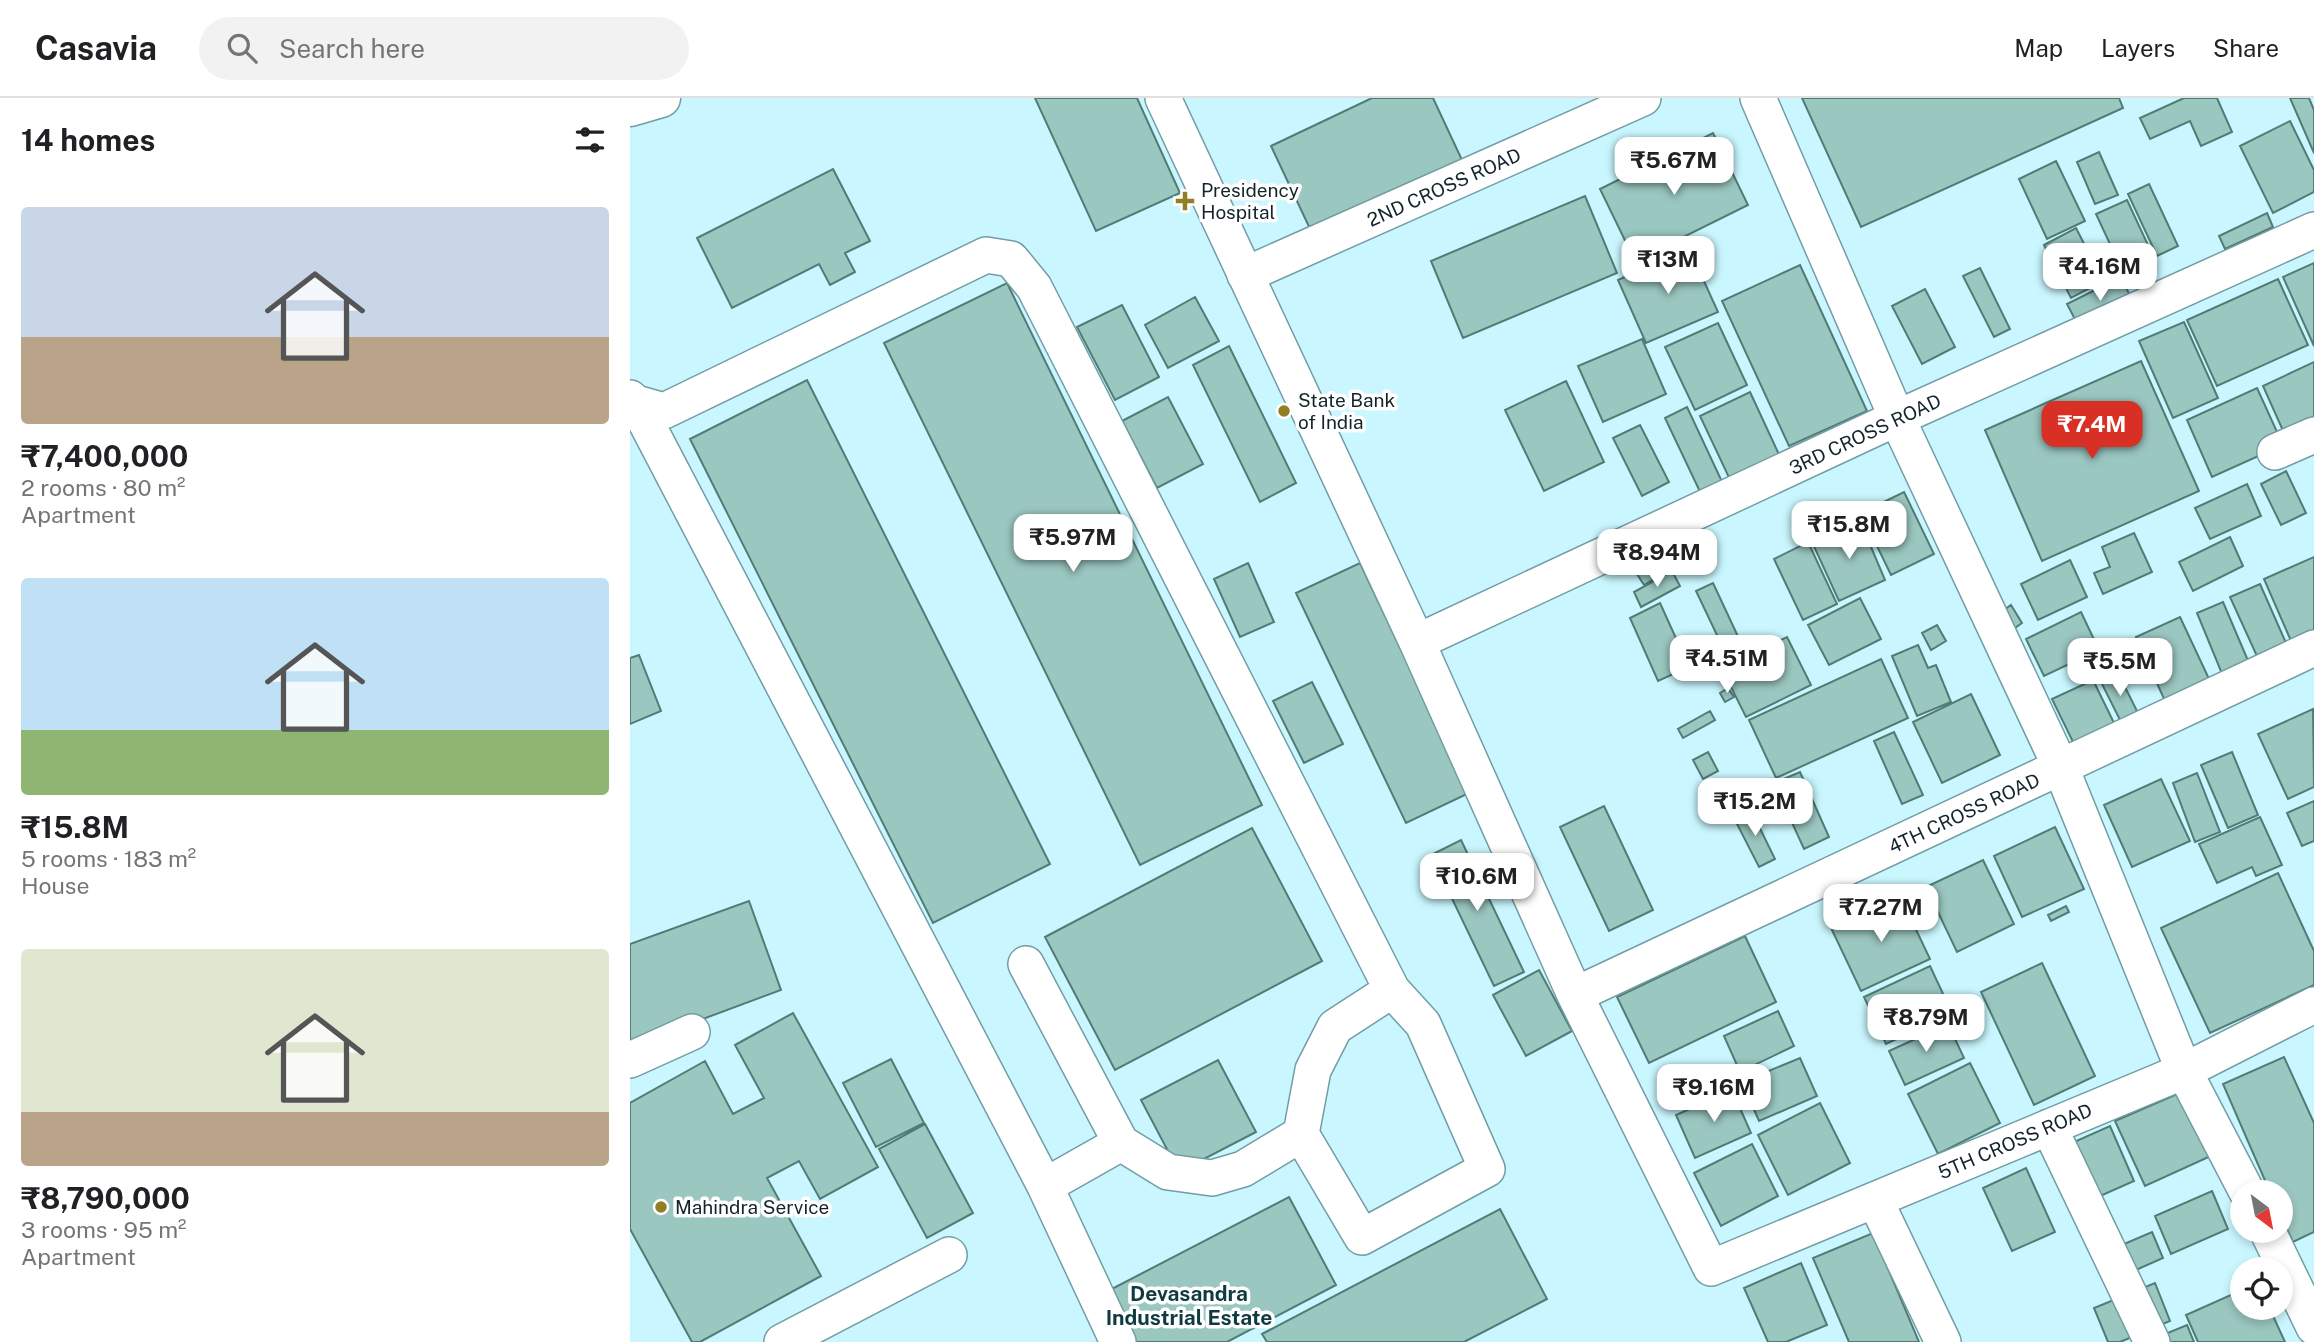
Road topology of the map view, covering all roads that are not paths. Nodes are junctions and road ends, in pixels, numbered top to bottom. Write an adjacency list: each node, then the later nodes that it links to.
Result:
1 (661, 98): 5 (main road)
2 (1163, 98): 7 (lane)
3 (1643, 98): 7 (lane, 2ND CROSS ROAD)
4 (1758, 98): 9 (lane)
5 (630, 107)
6 (2314, 230): 9 (lane, 3RD CROSS ROAD)
7 (1245, 275): 12 (lane)
8 (633, 401): 16 (lane); 26 (lane)
9 (1897, 418): 12 (lane, 3RD CROSS ROAD); 14 (lane)
10 (2314, 435): 11 (lane)
11 (2275, 452)
12 (1417, 642): 17 (lane)
13 (2314, 648): 14 (lane, 4TH CROSS ROAD)
14 (2061, 768): 17 (lane, 4TH CROSS ROAD); 21 (lane)
15 (1026, 964): 24 (lane)
16 (1392, 990): 23 (lane); 23 (lane)
17 (1575, 995): 27 (lane, 5TH CROSS ROAD)
18 (2314, 1005): 21 (lane, 5TH CROSS ROAD)
19 (692, 1032): 20 (lane)
20 (630, 1059)
21 (2184, 1071): 22 (lane, 5TH CROSS ROAD); 25 (lane)
22 (2049, 1127): 27 (lane, 5TH CROSS ROAD); 35 (lane)
23 (1301, 1134): 24 (lane)
24 (1121, 1143): 26 (lane)
25 (2241, 1180)
26 (1045, 1186): 33 (lane)
27 (1875, 1200): 34 (lane)
28 (2278, 1243): 30 (lane)
29 (949, 1255): 32 (lane)
30 (2303, 1273): 31 (lane)
31 (2314, 1327)
32 (782, 1342)
33 (1118, 1342)
34 (1943, 1342)
35 (2152, 1342)

